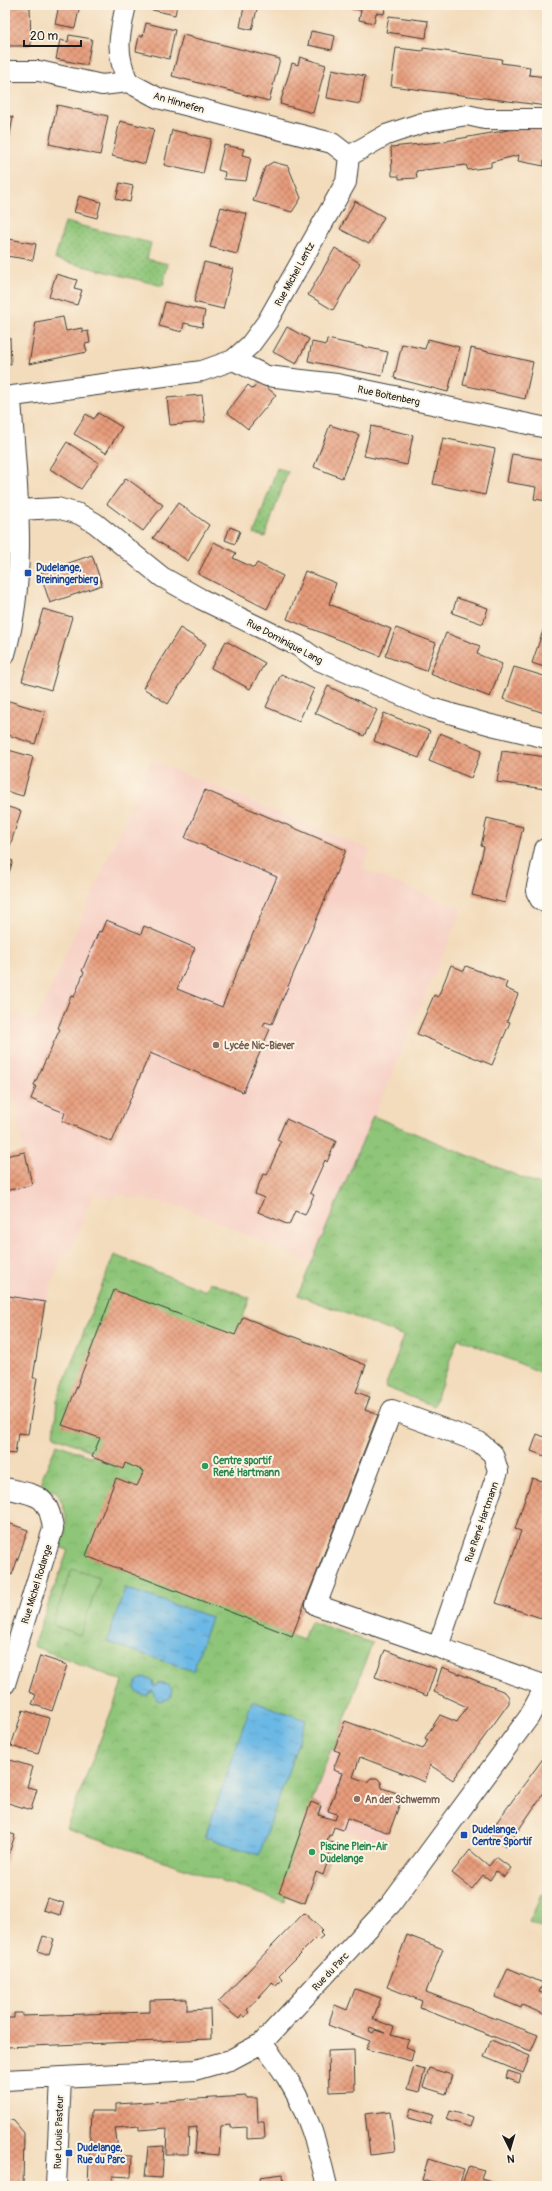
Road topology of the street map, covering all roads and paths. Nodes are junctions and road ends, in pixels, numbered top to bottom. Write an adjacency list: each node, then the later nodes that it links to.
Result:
1 (126, 5): 3 (street)
2 (5, 70): 3 (street)
3 (128, 82): 5 (street, An Hinnefen)
4 (547, 119): 5 (street)
5 (349, 156): 6 (street, Rue Michel Lentz)
6 (233, 360): 7 (street, Rue Michel Lentz); 8 (street, Rue Boitenberg)
7 (8, 397): 9 (street)
8 (547, 428)
9 (18, 510): 10 (street); 11 (street, Rue Dominique Lang)
10 (5, 654)
11 (547, 738)
12 (545, 849): 13 (street)
13 (547, 903)
14 (5, 1488): 16 (street, Rue Michel Rodange)
15 (443, 1649): 15 (street, Rue René Hartmann); 17 (street)
16 (5, 1684)
17 (546, 1685): 18 (street, Rue du Parc)
18 (262, 2043): 19 (street, Rue du Parc); 22 (street)
19 (61, 2078): 20 (street, Rue du Parc); 21 (street, Rue Louis Pasteur)
20 (5, 2080)
21 (56, 2186)
22 (326, 2186)

